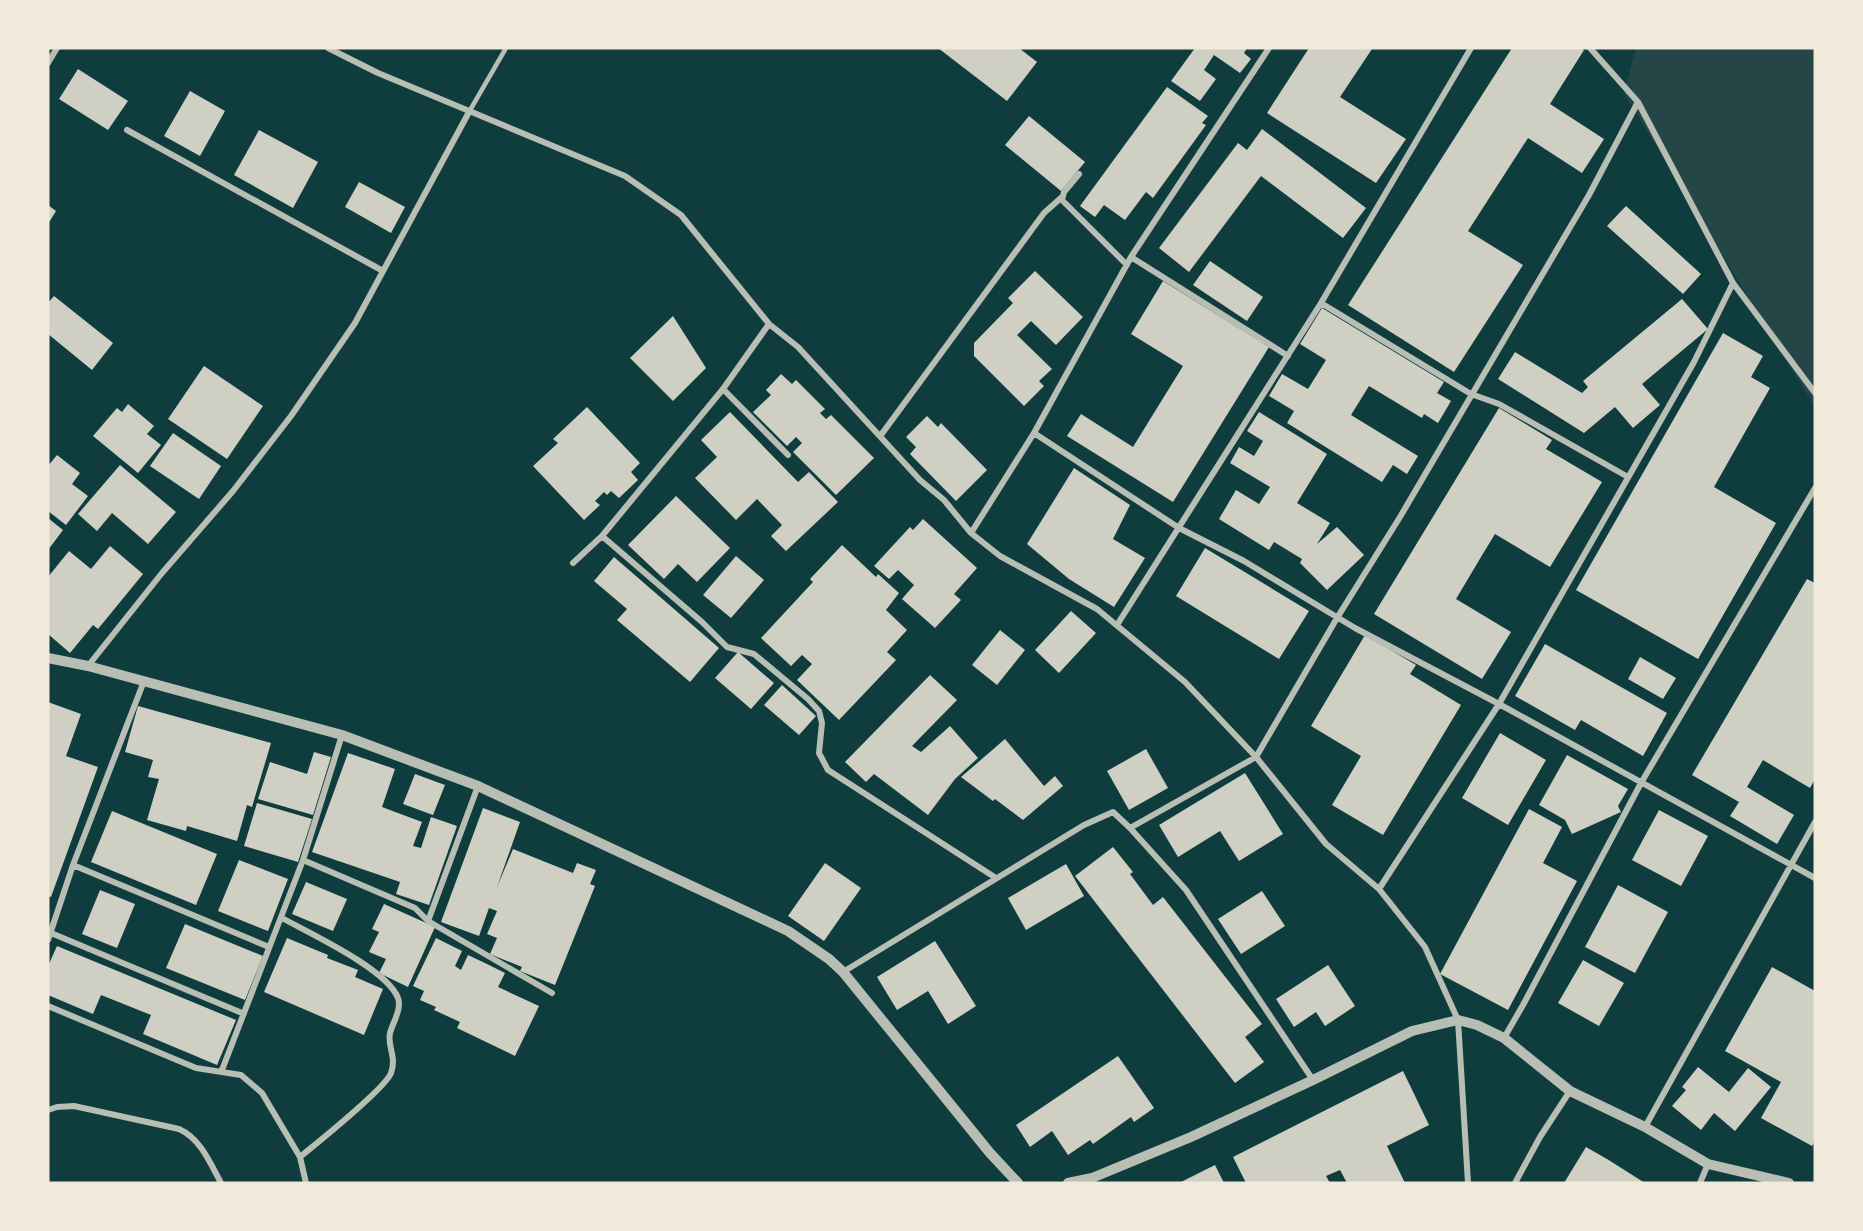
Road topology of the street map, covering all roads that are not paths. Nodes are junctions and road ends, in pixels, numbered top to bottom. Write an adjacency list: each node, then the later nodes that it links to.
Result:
1 (57, 48): 7 (street)
2 (328, 48): 9 (street)
3 (506, 48): 9 (lane)
4 (1269, 48): 13 (street)
5 (1471, 48): 17 (street)
6 (1590, 48): 8 (street)
7 (48, 63)
8 (1638, 102): 16 (street); 22 (street)
9 (469, 112): 15 (street); 18 (street)
10 (127, 130): 15 (street)
11 (1079, 174): 12 (street)
12 (1062, 197): 14 (street); 24 (street)
13 (1131, 257): 14 (street); 19 (street)
14 (1127, 265): 23 (street)
15 (383, 271): 35 (street)
16 (1733, 283): 21 (street); 26 (street)
17 (1321, 303): 19 (street); 22 (street)
18 (769, 324): 20 (street); 24 (street)
19 (1288, 356): 28 (street)
20 (723, 389): 25 (street); 30 (street)
21 (1815, 393)
22 (1471, 394): 26 (street); 32 (street)
23 (1034, 433): 28 (street); 29 (street)
24 (881, 435): 29 (street)
25 (788, 455)
26 (1628, 477): 37 (street)
27 (1815, 488): 40 (street)
28 (1179, 528): 32 (street); 33 (street)
29 (971, 533): 33 (street)
30 (602, 536): 31 (street); 47 (street)
31 (573, 563)
32 (1337, 618): 37 (street); 39 (street)
33 (1117, 625): 39 (street)
34 (48, 658): 35 (street)
35 (88, 666): 36 (street)
36 (144, 681): 38 (street); 45 (street)
37 (1500, 704): 40 (street); 49 (street)
38 (342, 735): 41 (street); 44 (street)
39 (1256, 757): 43 (street); 49 (street)
40 (1641, 783): 46 (street); 60 (street)
41 (478, 786): 51 (street); 55 (street)
42 (1815, 822): 46 (street)
43 (1130, 828): 47 (street); 62 (street)
44 (303, 860): 50 (street); 51 (street)
45 (73, 865): 52 (street); 54 (street)
46 (1791, 866): 48 (street); 65 (street)
47 (996, 878): 55 (street)
48 (1815, 878)
49 (1378, 889): 59 (street)
50 (282, 918): 54 (street); 66 (street)
51 (428, 921): 56 (street)
52 (51, 933): 53 (street); 58 (street)
53 (48, 940)
54 (269, 947): 58 (street)
55 (843, 972): 70 (street)
56 (552, 993)
57 (48, 1006): 61 (street)
58 (242, 1013): 61 (street)
59 (1458, 1020): 60 (street); 62 (street); 72 (street)
60 (1504, 1038): 63 (street)
61 (222, 1070): 66 (street)
62 (1313, 1080): 71 (street)
63 (1570, 1091): 65 (street); 73 (street)
64 (48, 1110): 68 (street)
65 (1645, 1127): 67 (street)
66 (300, 1157): 69 (street)
67 (1708, 1164): 74 (street); 75 (street)
68 (221, 1183)
69 (306, 1183)
70 (1018, 1183)
71 (1068, 1183)
72 (1468, 1183)
73 (1515, 1183)
74 (1700, 1183)
75 (1789, 1183)

